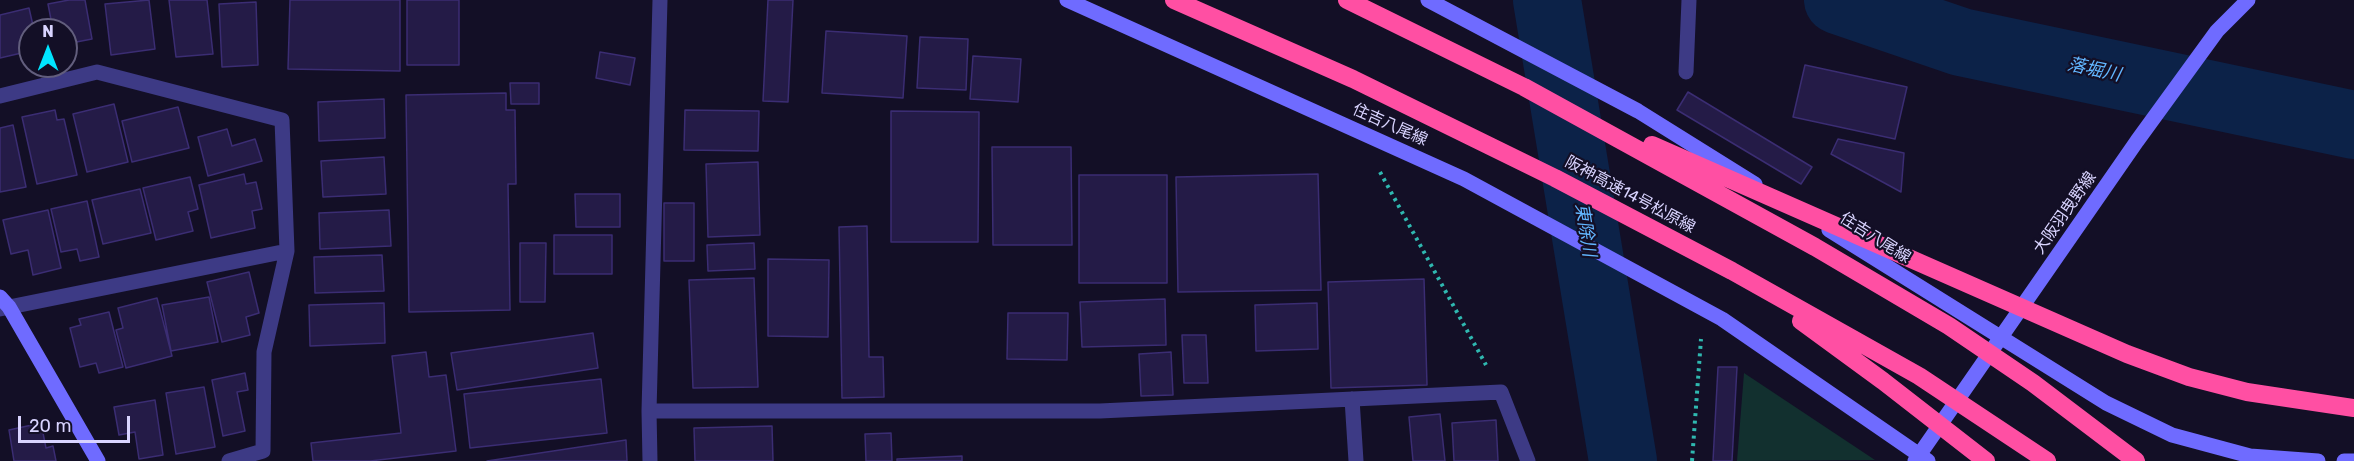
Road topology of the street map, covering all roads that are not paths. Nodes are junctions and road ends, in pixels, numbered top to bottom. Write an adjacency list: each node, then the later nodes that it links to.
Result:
1 (660, 0): 17 (street)
2 (1067, 0): 18 (main road, 住吉八尾線)
3 (1174, 0): 12 (highway, 阪神高速14号松原線)
4 (1347, 0): 9 (highway)
5 (2248, 0): 14 (main road, 大阪羽曳野線)
6 (1430, 1): 14 (main road, 住吉八尾線)
7 (1689, 4): 8 (street)
8 (1686, 72)
9 (1524, 87): 16 (highway); 26 (highway)
10 (0, 96): 11 (street)
11 (287, 251): 13 (street); 20 (street)
12 (1731, 271): 24 (highway); 25 (highway, 阪神高速14号松原線)
13 (3, 304): 19 (main road)
14 (2000, 336): 18 (main road, 大阪羽曳野線); 27 (main road, 住吉八尾線)
15 (1352, 399): 17 (street); 22 (street); 23 (street)
16 (2353, 408)
17 (649, 411): 21 (street)
18 (1921, 459)
19 (98, 461)
20 (229, 461)
21 (650, 461)
22 (1356, 461)
23 (1528, 461)
24 (1986, 461)
25 (2047, 461)
26 (2136, 461)
27 (2318, 461)
28 (2344, 461): 29 (main road)
29 (2354, 461)

